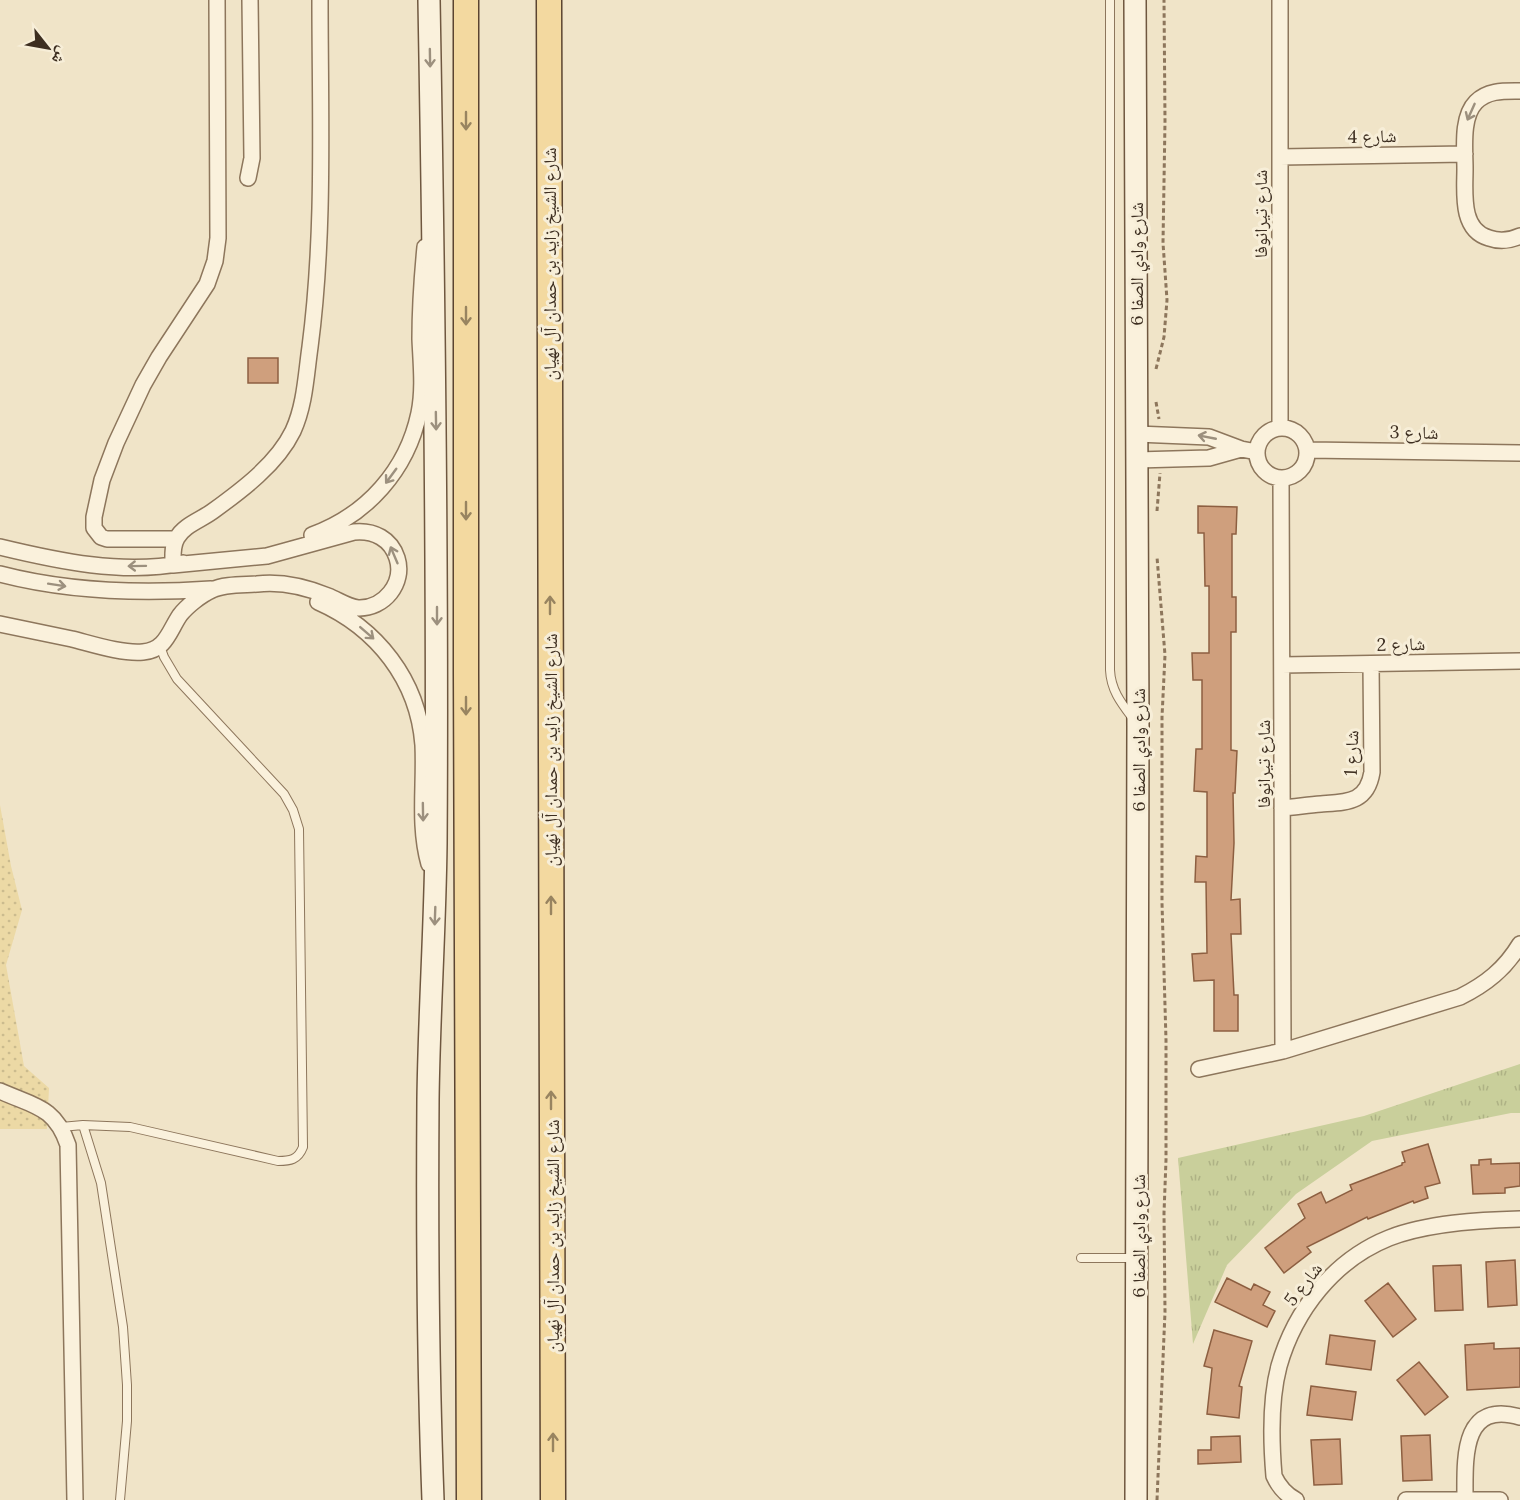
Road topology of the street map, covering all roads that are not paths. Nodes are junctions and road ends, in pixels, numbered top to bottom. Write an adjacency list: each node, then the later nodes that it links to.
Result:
1 (217, 0): 25 (street)
2 (250, 0): 13 (street)
3 (320, 0): 25 (street)
4 (429, 0): 14 (street, one-way to 14)
5 (466, 0): 52 (main road, one-way to 52)
6 (549, 0): 53 (main road, شارع الشيخ زايد بن حمدان آل نهيان, one-way to 6)
7 (1110, 0): 35 (lane)
8 (1135, 0): 17 (street, شارع وادي الصفا 6)
9 (1280, 0): 12 (street, شارع تيرانوفا)
10 (1520, 91): 11 (street, one-way to 11)
11 (1465, 154): 12 (street, شارع 4); 15 (street)
12 (1280, 157): 16 (street, شارع تيرانوفا)
13 (248, 178)
14 (432, 194): 27 (street, one-way to 27); 37 (street, one-way to 37)
15 (1520, 236)
16 (1280, 427): 19 (street); 20 (street)
17 (1137, 434): 18 (street); 23 (street, شارع وادي الصفا 6)
18 (1166, 434): 20 (street, one-way to 18); 22 (street)
19 (1308, 450): 21 (street, شارع 3); 24 (street)
20 (1243, 451): 22 (street); 24 (street)
21 (1520, 453)
22 (1166, 459): 23 (street)
23 (1137, 460): 35 (street, شارع وادي الصفا 6)
24 (1281, 478): 34 (street, شارع تيرانوفا)
25 (176, 539): 27 (street)
26 (0, 547): 27 (street, one-way to 26)
27 (173, 565): 29 (street, one-way to 27)
28 (0, 574): 29 (street, one-way to 29)
29 (213, 589): 31 (street); 37 (street, one-way to 37)
30 (0, 624): 31 (street)
31 (160, 646): 42 (lane)
32 (1520, 661): 33 (street, شارع 2)
33 (1371, 664): 34 (street, شارع 2); 36 (street, شارع 1)
34 (1282, 665): 36 (street, شارع تيرانوفا)
35 (1138, 726): 46 (street, شارع وادي الصفا 6)
36 (1282, 808): 39 (street, شارع تيرانوفا)
37 (436, 884): 51 (street, one-way to 51)
38 (1520, 944): 39 (street)
39 (1283, 1051): 40 (street)
40 (1199, 1069)
41 (0, 1091): 43 (street)
42 (83, 1125): 43 (lane); 50 (lane)
43 (61, 1127): 49 (street)
44 (1520, 1219): 55 (street, شارع 5)
45 (1081, 1258): 46 (lane)
46 (1138, 1258): 54 (street, شارع وادي الصفا 6)
47 (1520, 1417): 48 (street)
48 (1465, 1499): 56 (street); 57 (street)
49 (75, 1500)
50 (120, 1500)
51 (433, 1500)
52 (469, 1500)
53 (553, 1500)
54 (1136, 1500)
55 (1296, 1500)
56 (1406, 1500)
57 (1500, 1500)

